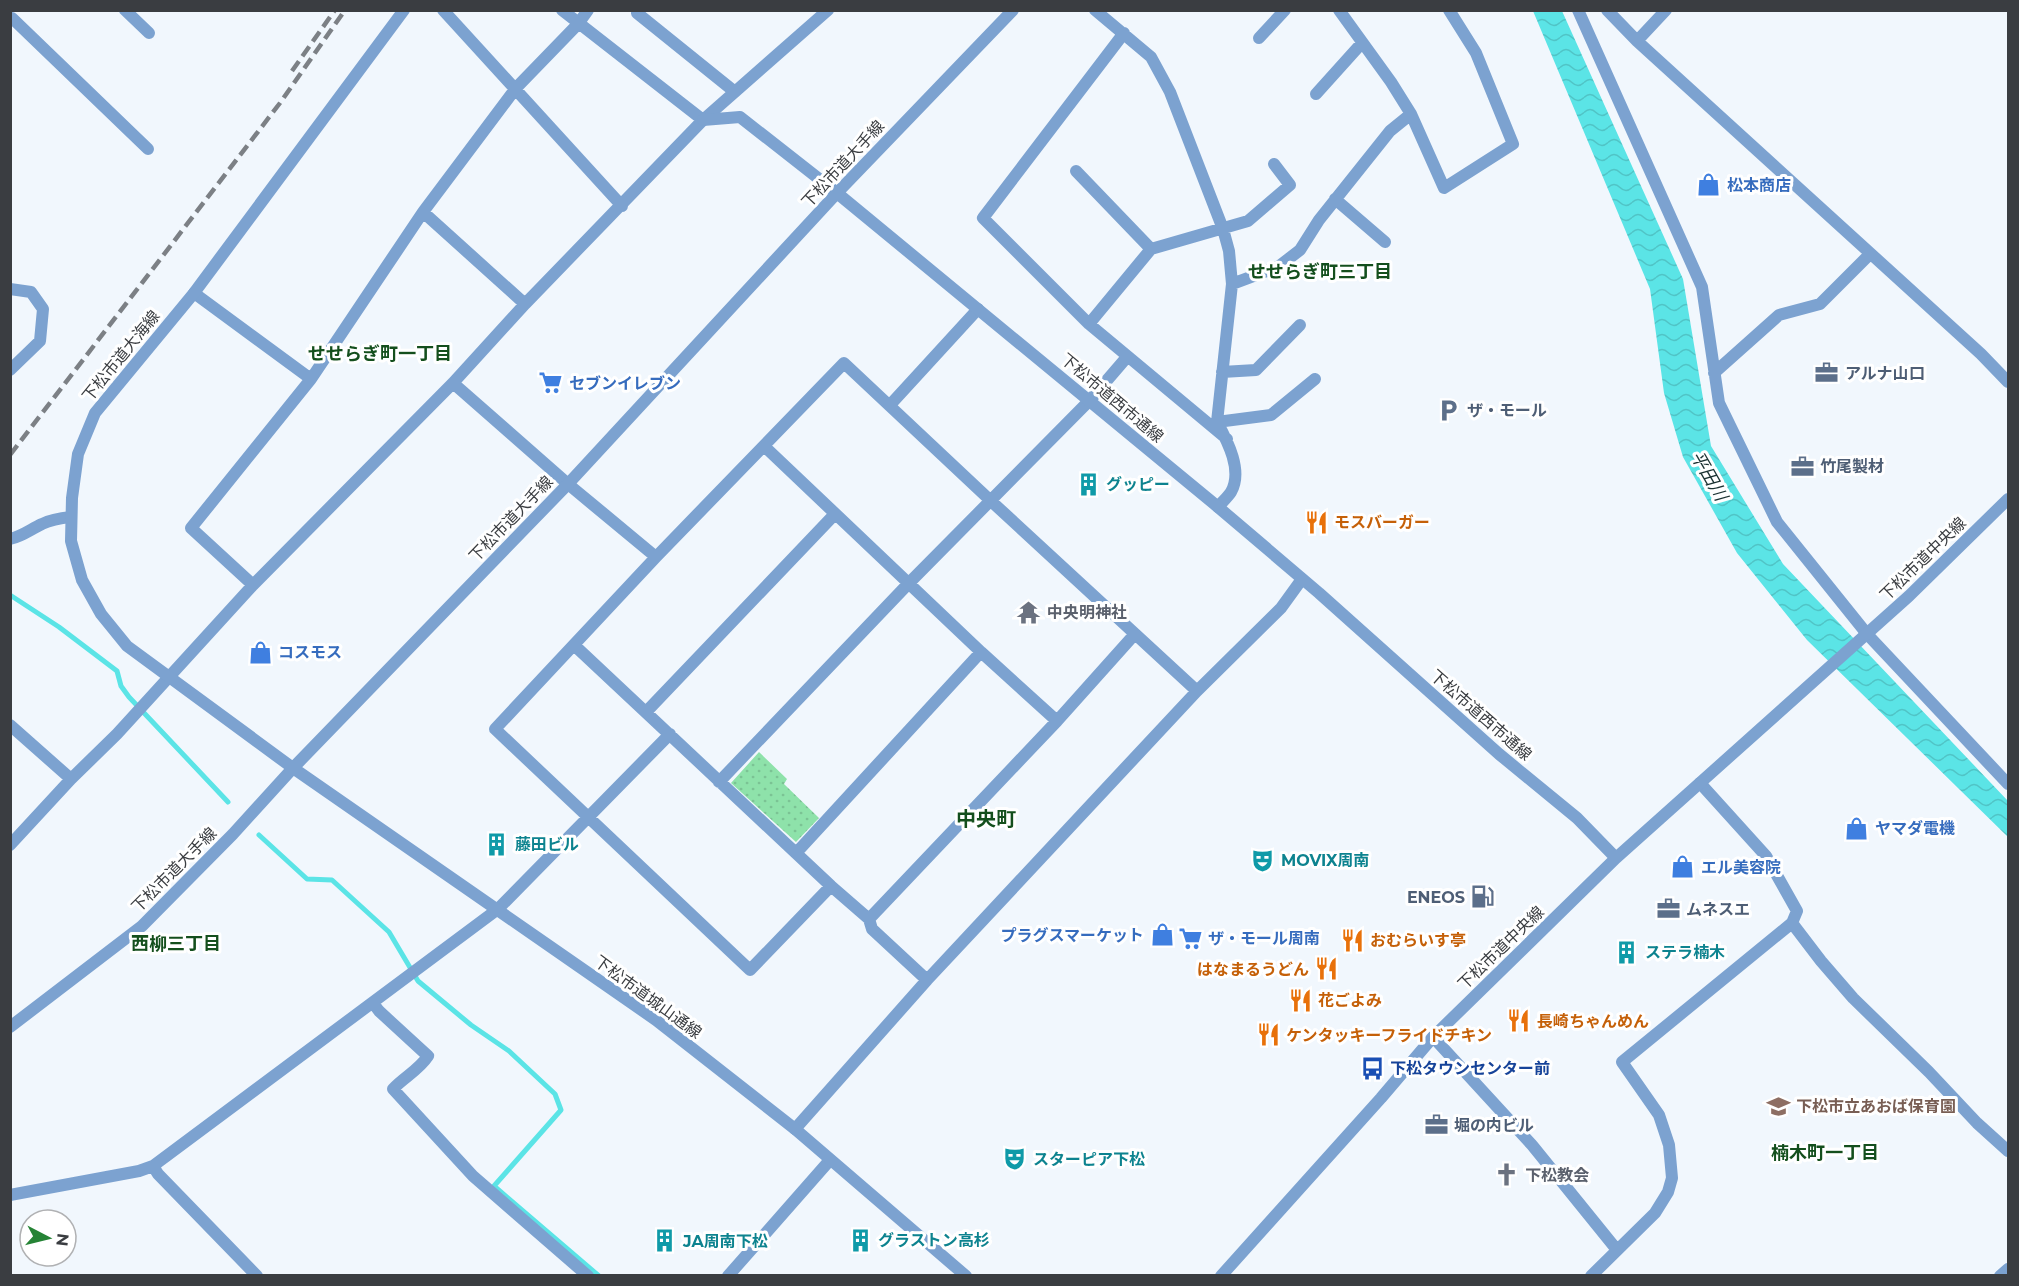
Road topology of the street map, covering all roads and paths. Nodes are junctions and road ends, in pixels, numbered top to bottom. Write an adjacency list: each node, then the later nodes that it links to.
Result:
1 (125, 10): 18 (street)
2 (404, 10): 41 (street, 下松市道大海線)
3 (443, 10): 23 (street)
4 (562, 10): 17 (street)
5 (588, 10): 17 (street)
6 (828, 10): 24 (street)
7 (1013, 10): 31 (street, 下松市道大手線)
8 (1095, 10): 19 (street)
9 (1285, 10): 20 (street)
10 (1339, 10): 22 (street)
11 (1449, 10): 26 (street)
12 (1578, 10): 49 (street)
13 (1606, 10): 21 (street)
14 (1666, 10): 21 (street)
15 (636, 11): 24 (street)
16 (14, 16): 28 (street)
17 (578, 24): 23 (street); 27 (street)
18 (149, 33)
19 (1124, 33): 35 (street); 44 (street)
20 (1259, 38)
21 (1637, 41): 38 (street)
22 (1361, 44): 25 (street); 26 (street)
23 (516, 88): 33 (street); 34 (street)
24 (735, 92): 27 (street)
25 (1316, 94)
26 (1411, 114): 32 (street)
27 (703, 120): 31 (street, 下松市道西市通線); 33 (street)
28 (148, 148)
29 (1274, 164): 35 (street)
30 (1076, 171): 37 (street)
31 (837, 193): 43 (street, 下松市道西市通線); 59 (street, 下松市道大手線)
32 (1335, 200): 36 (street); 39 (street)
33 (622, 206): 42 (street)
34 (423, 212): 42 (street); 50 (street)
35 (1222, 229): 37 (street); 39 (street)
36 (1385, 242)
37 (1151, 249): 44 (street)
38 (1870, 254): 49 (street); 52 (street)
39 (1232, 284): 48 (street)
40 (10, 289): 47 (street)
41 (194, 293): 50 (street); 64 (street, 下松市道大海線)
42 (525, 304): 53 (street)
43 (978, 309): 54 (street, 下松市道西市通線); 55 (street)
44 (1089, 324): 46 (street)
45 (1300, 326): 48 (street)
46 (1127, 357): 54 (street); 57 (street)
47 (10, 370)
48 (1222, 372): 56 (street)
49 (1714, 372): 71 (street)
50 (311, 379): 69 (street)
51 (1315, 379): 56 (street)
52 (2008, 382)
53 (453, 383): 59 (street); 69 (street)
54 (1090, 400): 61 (street); 62 (street, 下松市道西市通線)
55 (890, 405): 58 (street); 61 (street)
56 (1217, 422): 57 (street)
57 (1227, 439): 62 (street)
58 (764, 446): 63 (street); 66 (street)
59 (568, 484): 66 (street); 80 (street, 下松市道大手線)
60 (2008, 499): 71 (street, 下松市道中央線)
61 (990, 501): 68 (street); 70 (street)
62 (1218, 507): 67 (street, 下松市道西市通線)
63 (834, 514): 68 (street); 76 (street)
64 (71, 517): 65 (street); 74 (street, 下松市道大海線)
65 (10, 539)
66 (656, 557): 72 (street)
67 (1302, 579): 75 (street); 88 (street, 下松市道西市通線)
68 (909, 583): 73 (street); 82 (street)
69 (253, 585): 74 (street)
70 (1134, 635): 75 (street); 77 (street)
71 (1863, 637): 83 (street, 下松市道中央線); 84 (street)
72 (574, 645): 76 (street); 85 (street)
73 (981, 652): 77 (street); 87 (street)
74 (168, 678): 80 (street, 下松市道大海線); 81 (street)
75 (1197, 691): 93 (street)
76 (647, 711): 79 (street)
77 (1057, 721): 91 (street)
78 (10, 725): 81 (street)
79 (670, 734): 82 (street); 85 (street)
80 (293, 768): 90 (street, 下松市道城山通線); 95 (street, 下松市道大手線)
81 (71, 779): 86 (street)
82 (719, 782): 87 (street)
83 (1700, 783): 88 (street, 下松市道中央線); 92 (street)
84 (2008, 784)
85 (588, 816): 89 (street); 90 (street)
86 (10, 845)
87 (797, 852): 89 (street)
88 (1616, 858): 96 (street, 下松市道中央線)
89 (831, 886): 91 (street)
90 (498, 909): 94 (street); 97 (street, 下松市道城山通線)
91 (869, 919): 93 (street)
92 (1792, 923): 98 (street); 102 (street)
93 (927, 980): 97 (street)
94 (373, 1003): 100 (street); 105 (street)
95 (10, 1027)
96 (1433, 1037): 102 (street); 108 (street, 下松市道中央線)
97 (795, 1129): 99 (street, 下松市道城山通線)
98 (2008, 1151)
99 (830, 1160): 106 (street); 107 (street, 下松市道城山通線)
100 (153, 1166): 101 (street); 104 (street)
101 (10, 1195)
102 (1617, 1250): 109 (street)
103 (2008, 1269): 110 (street)
104 (257, 1275)
105 (588, 1275)
106 (728, 1275)
107 (966, 1275)
108 (1221, 1275)
109 (1591, 1275)
110 (2000, 1275)

